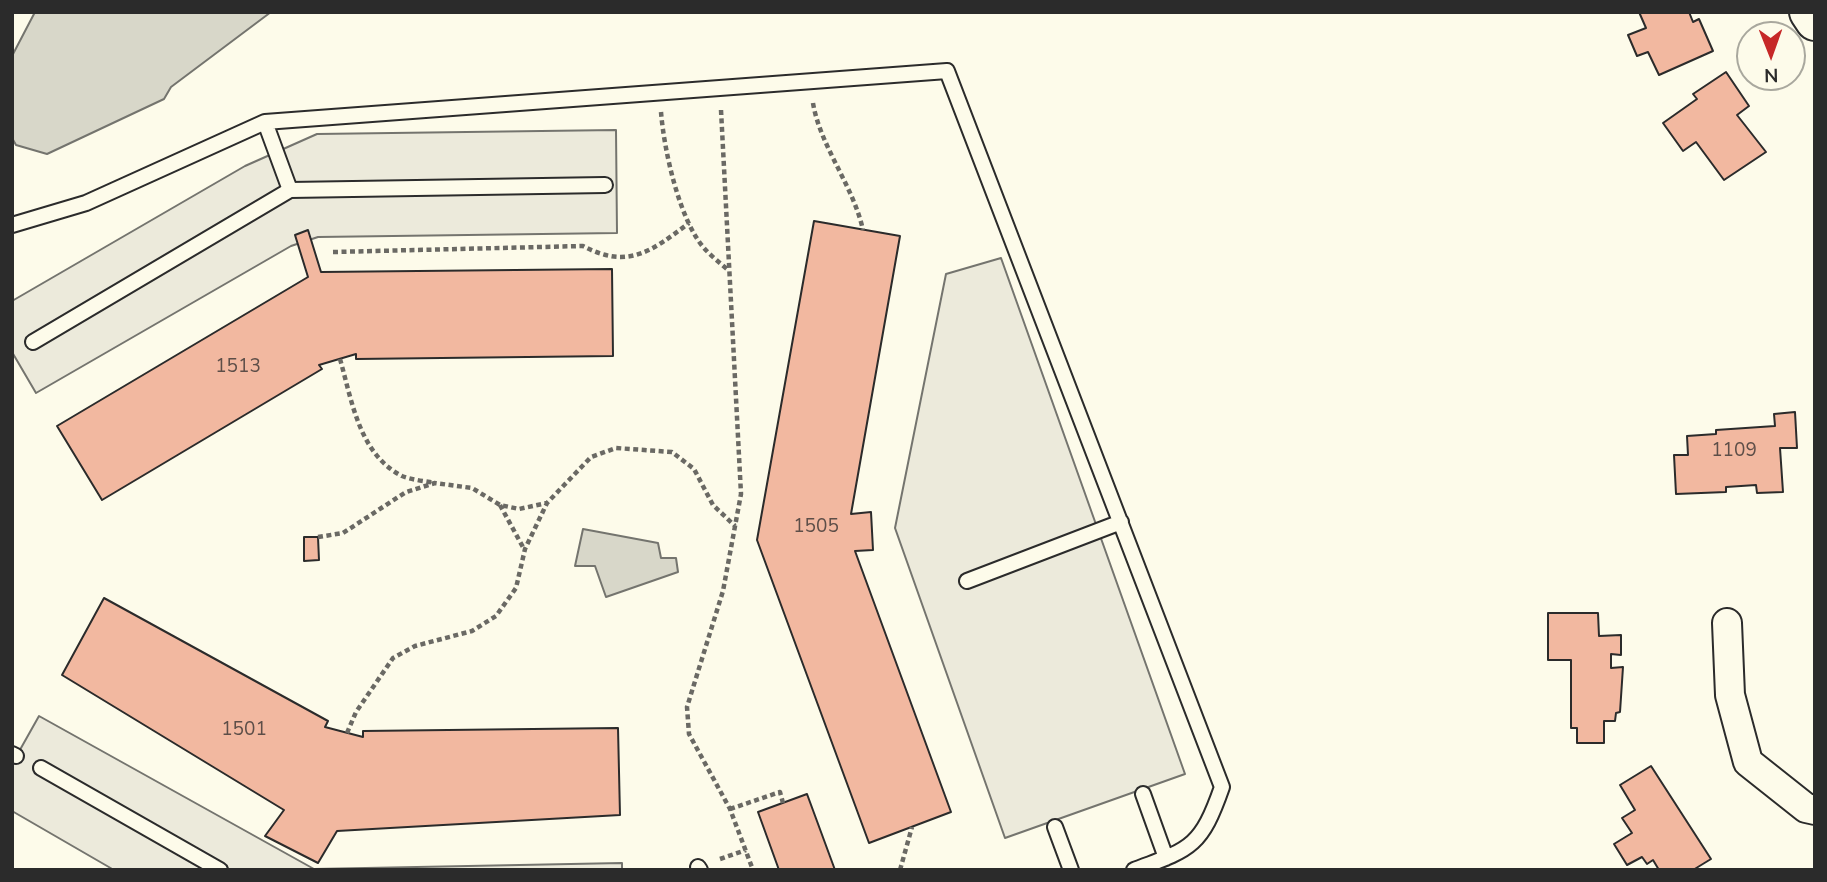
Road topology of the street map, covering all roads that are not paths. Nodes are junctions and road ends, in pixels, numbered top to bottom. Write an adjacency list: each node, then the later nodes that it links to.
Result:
1 (1809, 12): 2 (street)
2 (1815, 21)
3 (265, 122): 5 (lane); 6 (lane); 8 (lane)
4 (605, 185): 5 (lane)
5 (290, 190): 7 (lane)
6 (12, 225)
7 (33, 342)
8 (1121, 522): 9 (lane); 15 (lane)
9 (967, 581)
10 (1727, 623): 13 (street)
11 (41, 768): 16 (lane)
12 (1143, 794): 15 (lane)
13 (1815, 810)
14 (1055, 827): 17 (lane)
15 (1166, 858): 18 (lane)
16 (220, 870)
17 (1072, 870)
18 (1134, 870)

